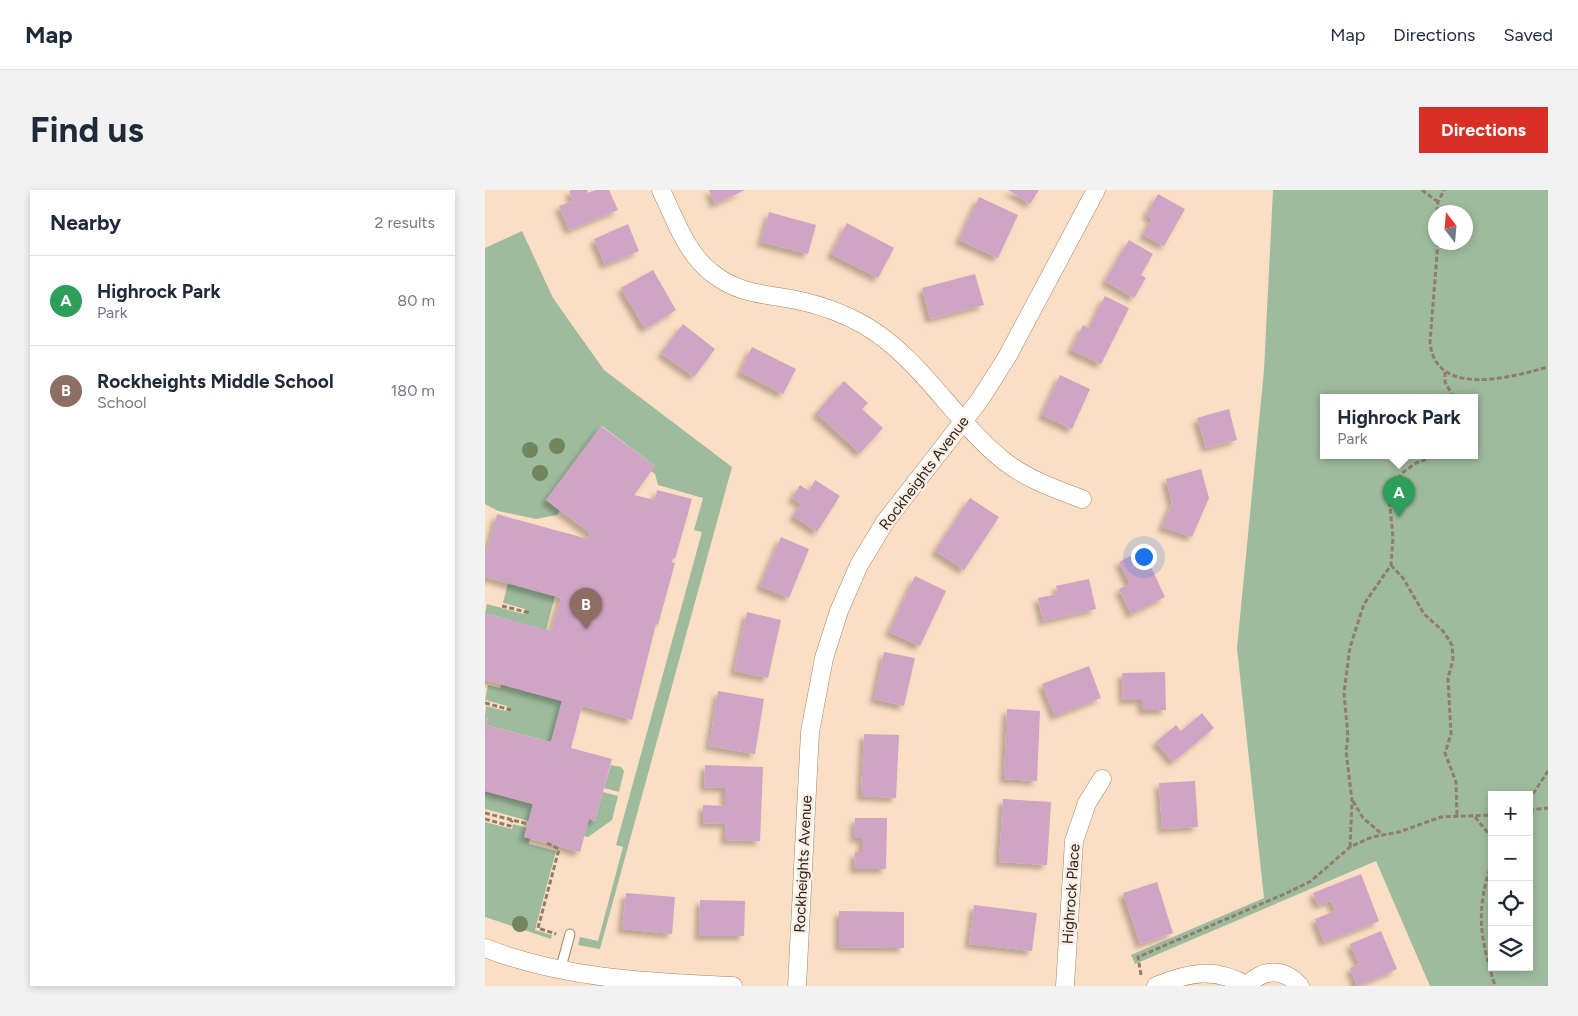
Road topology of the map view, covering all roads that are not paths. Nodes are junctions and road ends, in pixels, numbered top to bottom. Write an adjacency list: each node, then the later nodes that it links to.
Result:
1 (661, 190): 3 (street)
2 (1095, 190): 3 (street, Rockheights Avenue)
3 (963, 421): 4 (street); 10 (street, Rockheights Avenue)
4 (1082, 499)
5 (1102, 779): 11 (street, Highrock Place)
6 (570, 934): 8 (lane)
7 (485, 948): 8 (street)
8 (551, 969): 9 (street)
9 (733, 986)
10 (797, 986)
11 (1065, 986)
12 (1156, 986): 13 (street)
13 (1247, 986): 14 (street)
14 (1300, 986)

